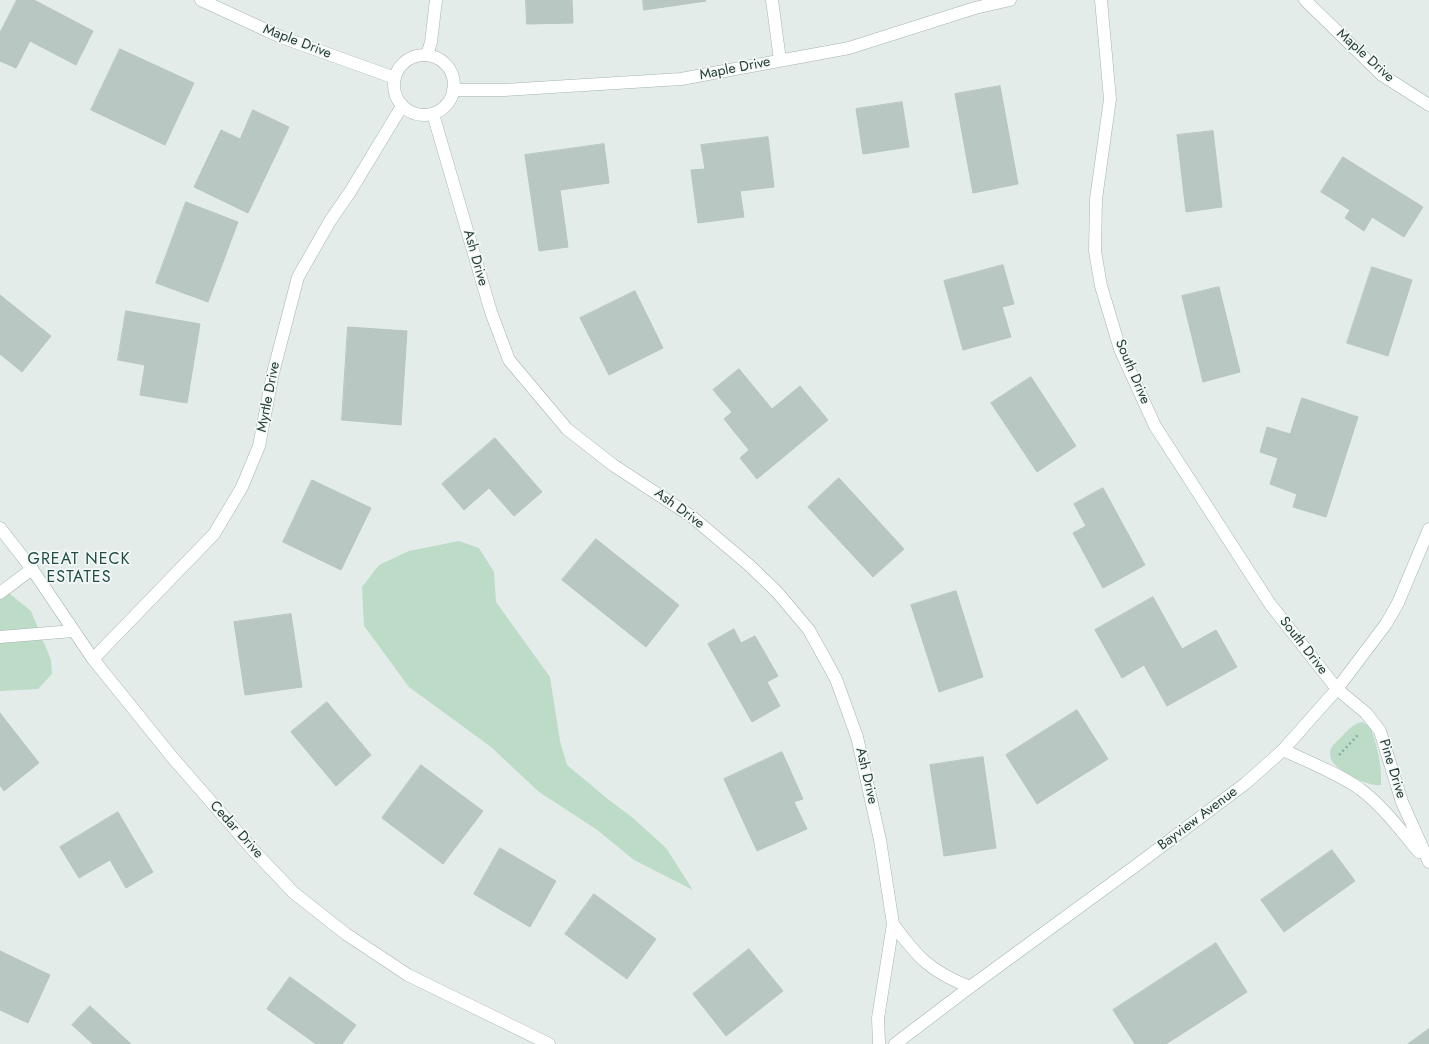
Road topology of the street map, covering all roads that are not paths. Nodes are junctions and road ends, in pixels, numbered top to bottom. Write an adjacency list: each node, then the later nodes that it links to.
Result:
1 (202, 0): 9 (street, Maple Drive)
2 (436, 0): 7 (street)
3 (772, 0): 8 (street)
4 (1010, 0): 8 (street, Maple Drive)
5 (1101, 0): 21 (street, South Drive)
6 (1305, 0): 11 (street, Maple Drive)
7 (427, 55): 9 (street); 10 (street)
8 (780, 60): 10 (street, Maple Drive)
9 (395, 78): 12 (street)
10 (453, 90): 13 (street)
11 (1429, 105)
12 (402, 106): 13 (street); 20 (street, Myrtle Drive)
13 (432, 114): 24 (street, Ash Drive)
14 (0, 528): 16 (street, Cedar Drive)
15 (1429, 529): 21 (street, Bayview Avenue)
16 (32, 569): 17 (street); 18 (street, Cedar Drive)
17 (0, 593)
18 (73, 631): 19 (street); 20 (street, Cedar Drive)
19 (0, 637)
20 (93, 659): 26 (street, Cedar Drive)
21 (1337, 689): 22 (street, Bayview Avenue); 23 (street, Pine Drive)
22 (1283, 750): 23 (street, Pine Drive); 25 (street, Bayview Avenue)
23 (1429, 862)
24 (893, 924): 25 (street, Ash Drive); 27 (street, Ash Drive)
25 (970, 987): 28 (street, Bayview Avenue)
26 (549, 1044)
27 (878, 1044)
28 (895, 1044)

